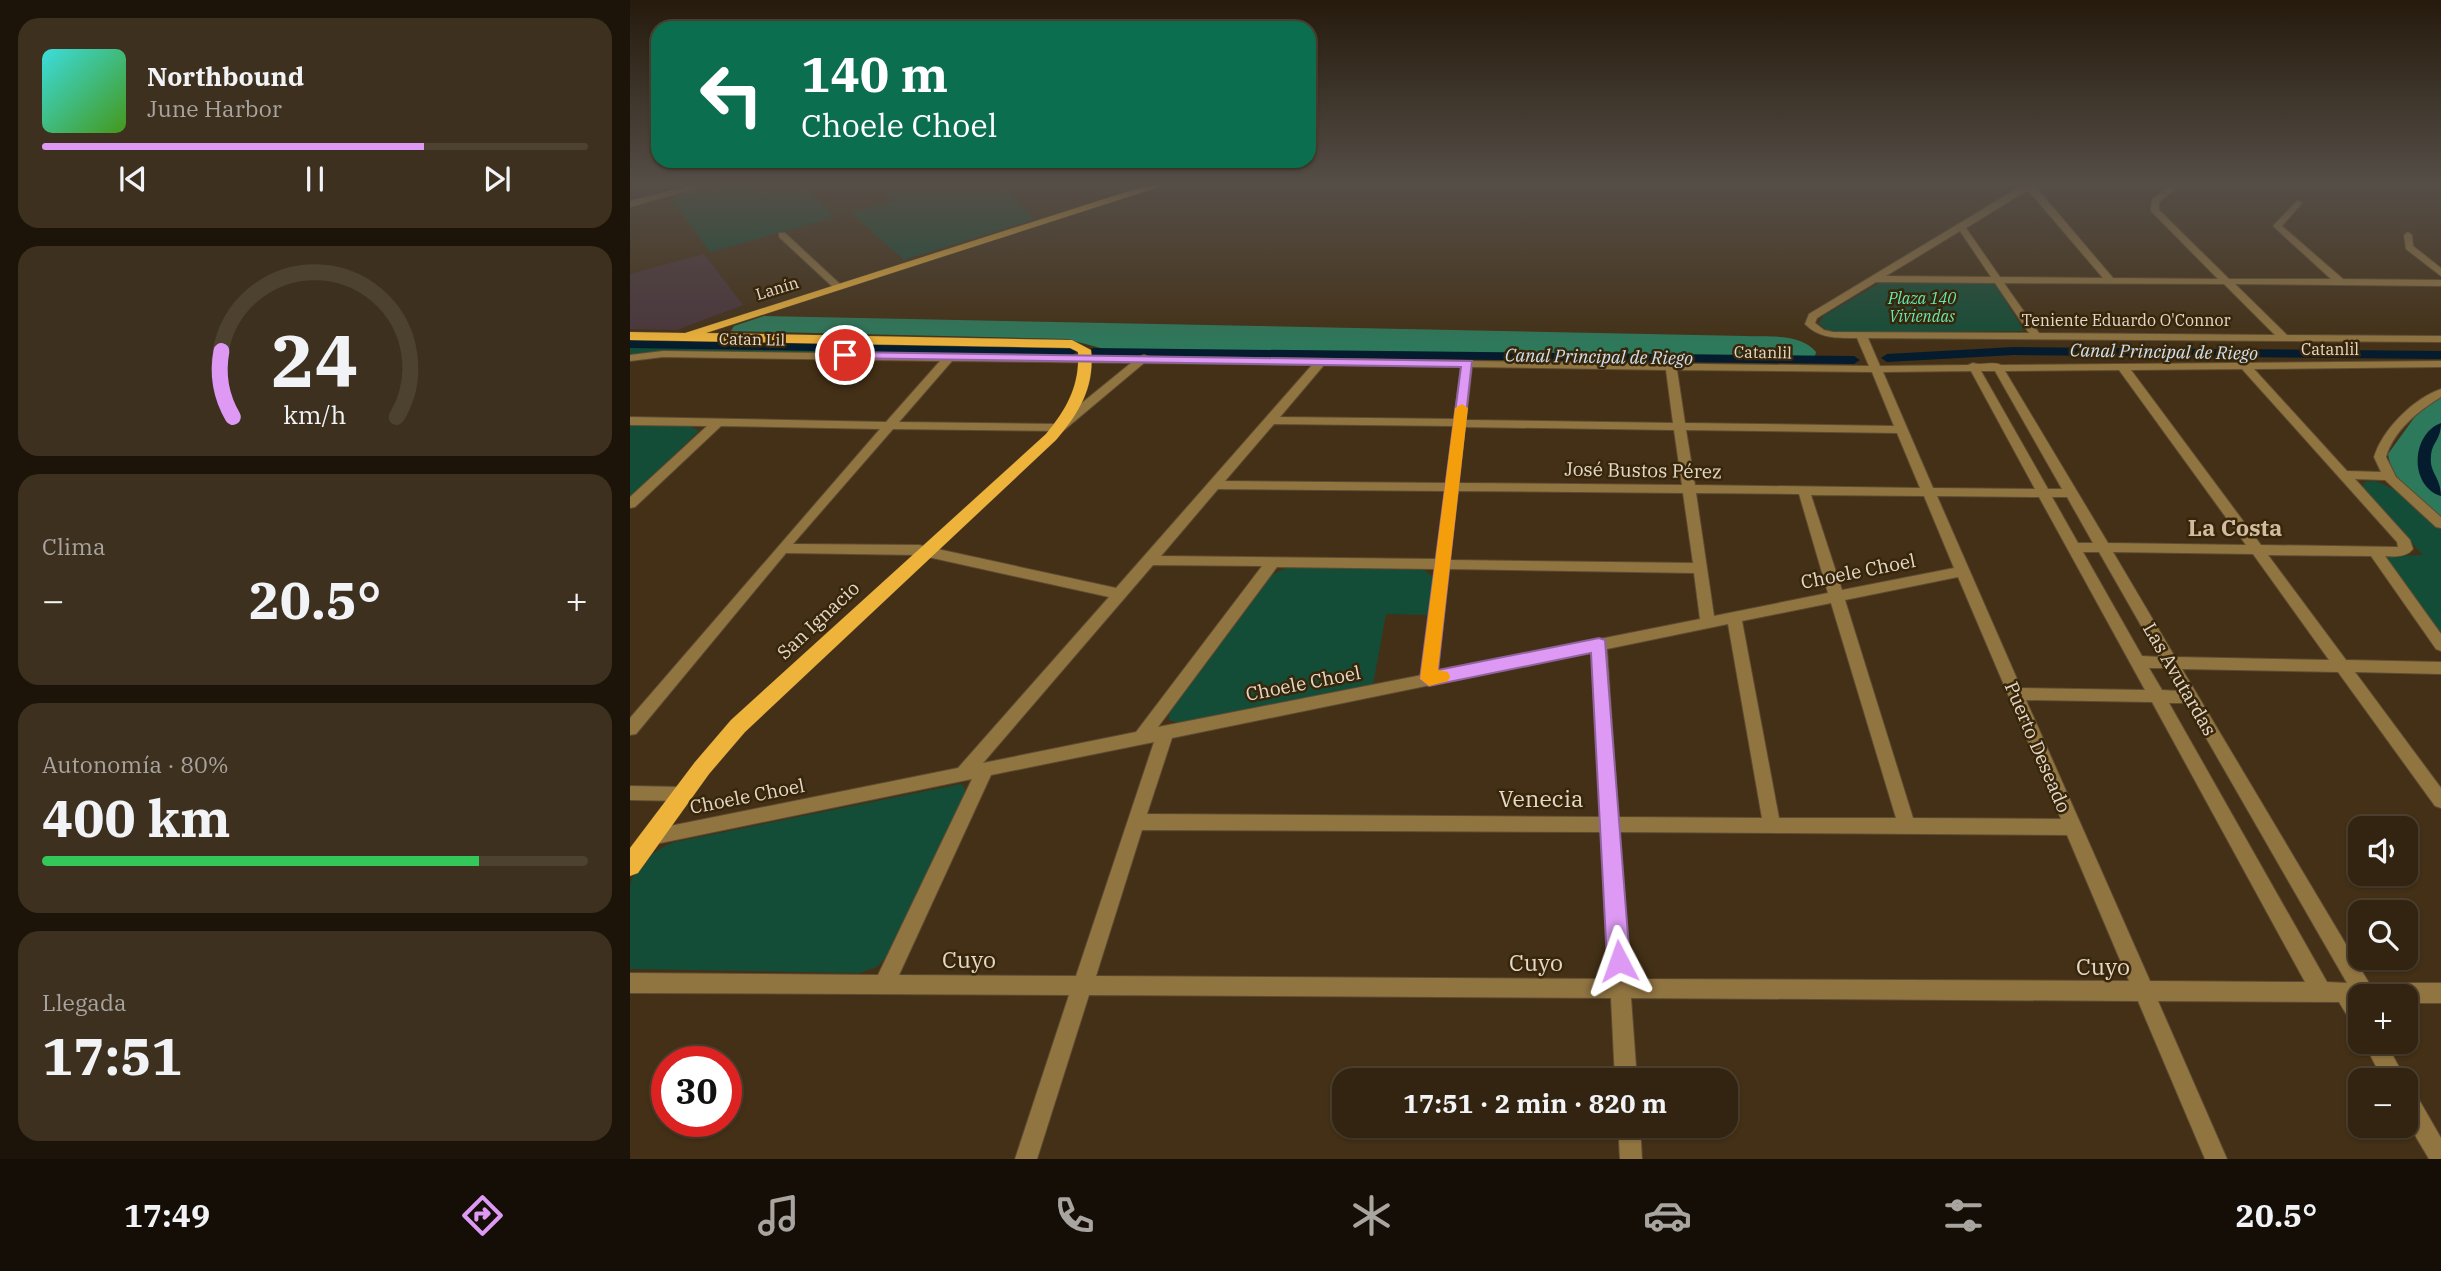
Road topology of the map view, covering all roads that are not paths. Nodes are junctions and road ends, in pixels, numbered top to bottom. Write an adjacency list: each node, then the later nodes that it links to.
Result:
1 (786, 239): 16 (street)
2 (989, 239): 16 (main road, Lanín)
3 (1941, 239): 10 (street)
4 (1969, 239): 11 (street)
5 (2075, 239): 12 (street)
6 (2183, 239): 13 (street)
7 (2292, 239): 14 (street)
8 (2408, 239): 9 (street)
9 (2441, 273)
10 (1874, 279): 11 (street); 17 (street, Teniente Eduardo O'Connor)
11 (1997, 280): 12 (street); 19 (street)
12 (2111, 281): 13 (street)
13 (2226, 281): 14 (street); 21 (street)
14 (2340, 282): 15 (street)
15 (2441, 283)
16 (837, 286): 20 (main road, Lanín)
17 (1861, 335): 19 (street, Teniente Eduardo O'Connor); 35 (street, Puerto Deseado)
18 (630, 336): 20 (main road)
19 (2036, 336): 21 (street, Teniente Eduardo O'Connor)
20 (685, 337): 25 (main road)
21 (2284, 338): 22 (street, Teniente Eduardo O'Connor)
22 (2441, 339)
23 (950, 356): 24 (street, Catan Lil); 25 (street, Catan Lil); 41 (street)
24 (630, 358)
25 (1085, 358): 26 (street, Catanlil); 43 (main road, San Ignacio)
26 (1144, 358): 27 (street, Catanlil); 43 (street, San Ignacio)
27 (1322, 361): 28 (street, Catanlil); 37 (street)
28 (1467, 363): 31 (street, Catanlil); 40 (street)
29 (2441, 364): 30 (street, Catanlil)
30 (2244, 365): 34 (street, Catanlil); 45 (street)
31 (1671, 366): 35 (street, Catanlil); 42 (street)
32 (1973, 366): 33 (street, Catanlil); 35 (street, Catanlil); 52 (street, Las Avutardas)
33 (1997, 366): 34 (street, Catanlil); 53 (street, Las Avutardas)
34 (2122, 366): 59 (street)
35 (1875, 369): 44 (street, Puerto Deseado)
36 (2441, 392): 46 (street)
37 (1270, 420): 40 (street); 47 (street)
38 (630, 421): 39 (street)
39 (718, 422): 41 (street); 54 (street)
40 (1460, 423): 42 (street); 48 (street)
41 (889, 425): 43 (street); 58 (street)
42 (1680, 426): 44 (street); 49 (street)
43 (1059, 428): 61 (main road, San Ignacio)
44 (1901, 430): 51 (street, Puerto Deseado)
45 (2344, 475): 46 (street); 60 (street)
46 (2388, 476): 55 (street)
47 (1214, 485): 48 (street, José Bustos Pérez); 62 (street)
48 (1452, 488): 49 (street, José Bustos Pérez); 64 (street)
49 (1689, 490): 50 (street, José Bustos Pérez); 65 (street)
50 (1804, 491): 51 (street, José Bustos Pérez); 68 (street)
51 (1928, 492): 52 (street, José Bustos Pérez); 66 (street, Puerto Deseado)
52 (2044, 493): 53 (street, José Bustos Pérez); 56 (street, Las Avutardas)
53 (2071, 494): 57 (street, Las Avutardas)
54 (630, 504)
55 (2441, 524)
56 (2073, 547): 57 (street); 73 (street, Las Avutardas)
57 (2103, 547): 59 (street); 74 (street, Las Avutardas)
58 (782, 548): 61 (street); 81 (street)
59 (2257, 550): 60 (street); 75 (street)
60 (2374, 551): 72 (street)
61 (926, 552): 67 (street); 87 (main road, San Ignacio)
62 (1149, 560): 63 (street); 67 (street)
63 (1273, 562): 64 (street); 83 (street)
64 (1443, 565): 65 (street); 77 (street)
65 (1700, 568): 70 (street)
66 (1962, 571): 68 (street, Choele Choel); 78 (street, Puerto Deseado)
67 (1119, 594): 85 (street)
68 (1837, 597): 69 (street, Choele Choel); 92 (street)
69 (1734, 617): 70 (street, Choele Choel); 91 (street)
70 (1708, 622): 71 (street, Choele Choel)
71 (1599, 645): 77 (street, Choele Choel); 90 (street)
72 (2441, 645)
73 (2137, 662): 74 (street); 79 (street, Las Avutardas)
74 (2171, 663): 75 (street); 80 (street, Las Avutardas)
75 (2342, 666): 76 (street); 88 (street)
76 (2441, 668)
77 (1429, 679): 82 (street, Choele Choel)
78 (2015, 694): 79 (street); 93 (street, Puerto Deseado)
79 (2157, 697): 80 (street); 102 (street, Las Avutardas)
80 (2191, 697): 98 (street, Las Avutardas)
81 (630, 729)
82 (1165, 733): 83 (street, Choele Choel); 89 (street)
83 (1141, 738): 84 (street, Choele Choel)
84 (985, 769): 85 (street, Choele Choel); 97 (street)
85 (963, 774): 94 (street, Choele Choel)
86 (630, 793): 87 (street, Choele Choel)
87 (683, 794): 94 (main road, San Ignacio)
88 (2441, 801)
89 (1136, 822): 90 (street, Venecia); 99 (street)
90 (1610, 824): 91 (street, Venecia); 100 (street)
91 (1772, 825): 92 (street, Venecia)
92 (1908, 826): 93 (street, Venecia)
93 (2073, 827): 101 (street, Puerto Deseado)
94 (651, 837): 95 (main road, San Ignacio)
95 (630, 866)
96 (630, 983): 97 (street, Cuyo)
97 (884, 984): 99 (street, Cuyo)
98 (2349, 984)
99 (1083, 985): 100 (street, Cuyo); 110 (street)
100 (1620, 988): 101 (street, Cuyo); 106 (street)
101 (2144, 991): 102 (street, Cuyo); 112 (street, Puerto Deseado)
102 (2321, 992): 103 (street, Cuyo)
103 (2348, 993)
104 (2418, 993): 105 (street, Cuyo)
105 (2441, 993)
106 (1625, 1068)
107 (2418, 1119): 109 (street)
108 (1630, 1138): 111 (street)
109 (2441, 1158)
110 (1026, 1159)
111 (1631, 1159)
112 (2216, 1159)

